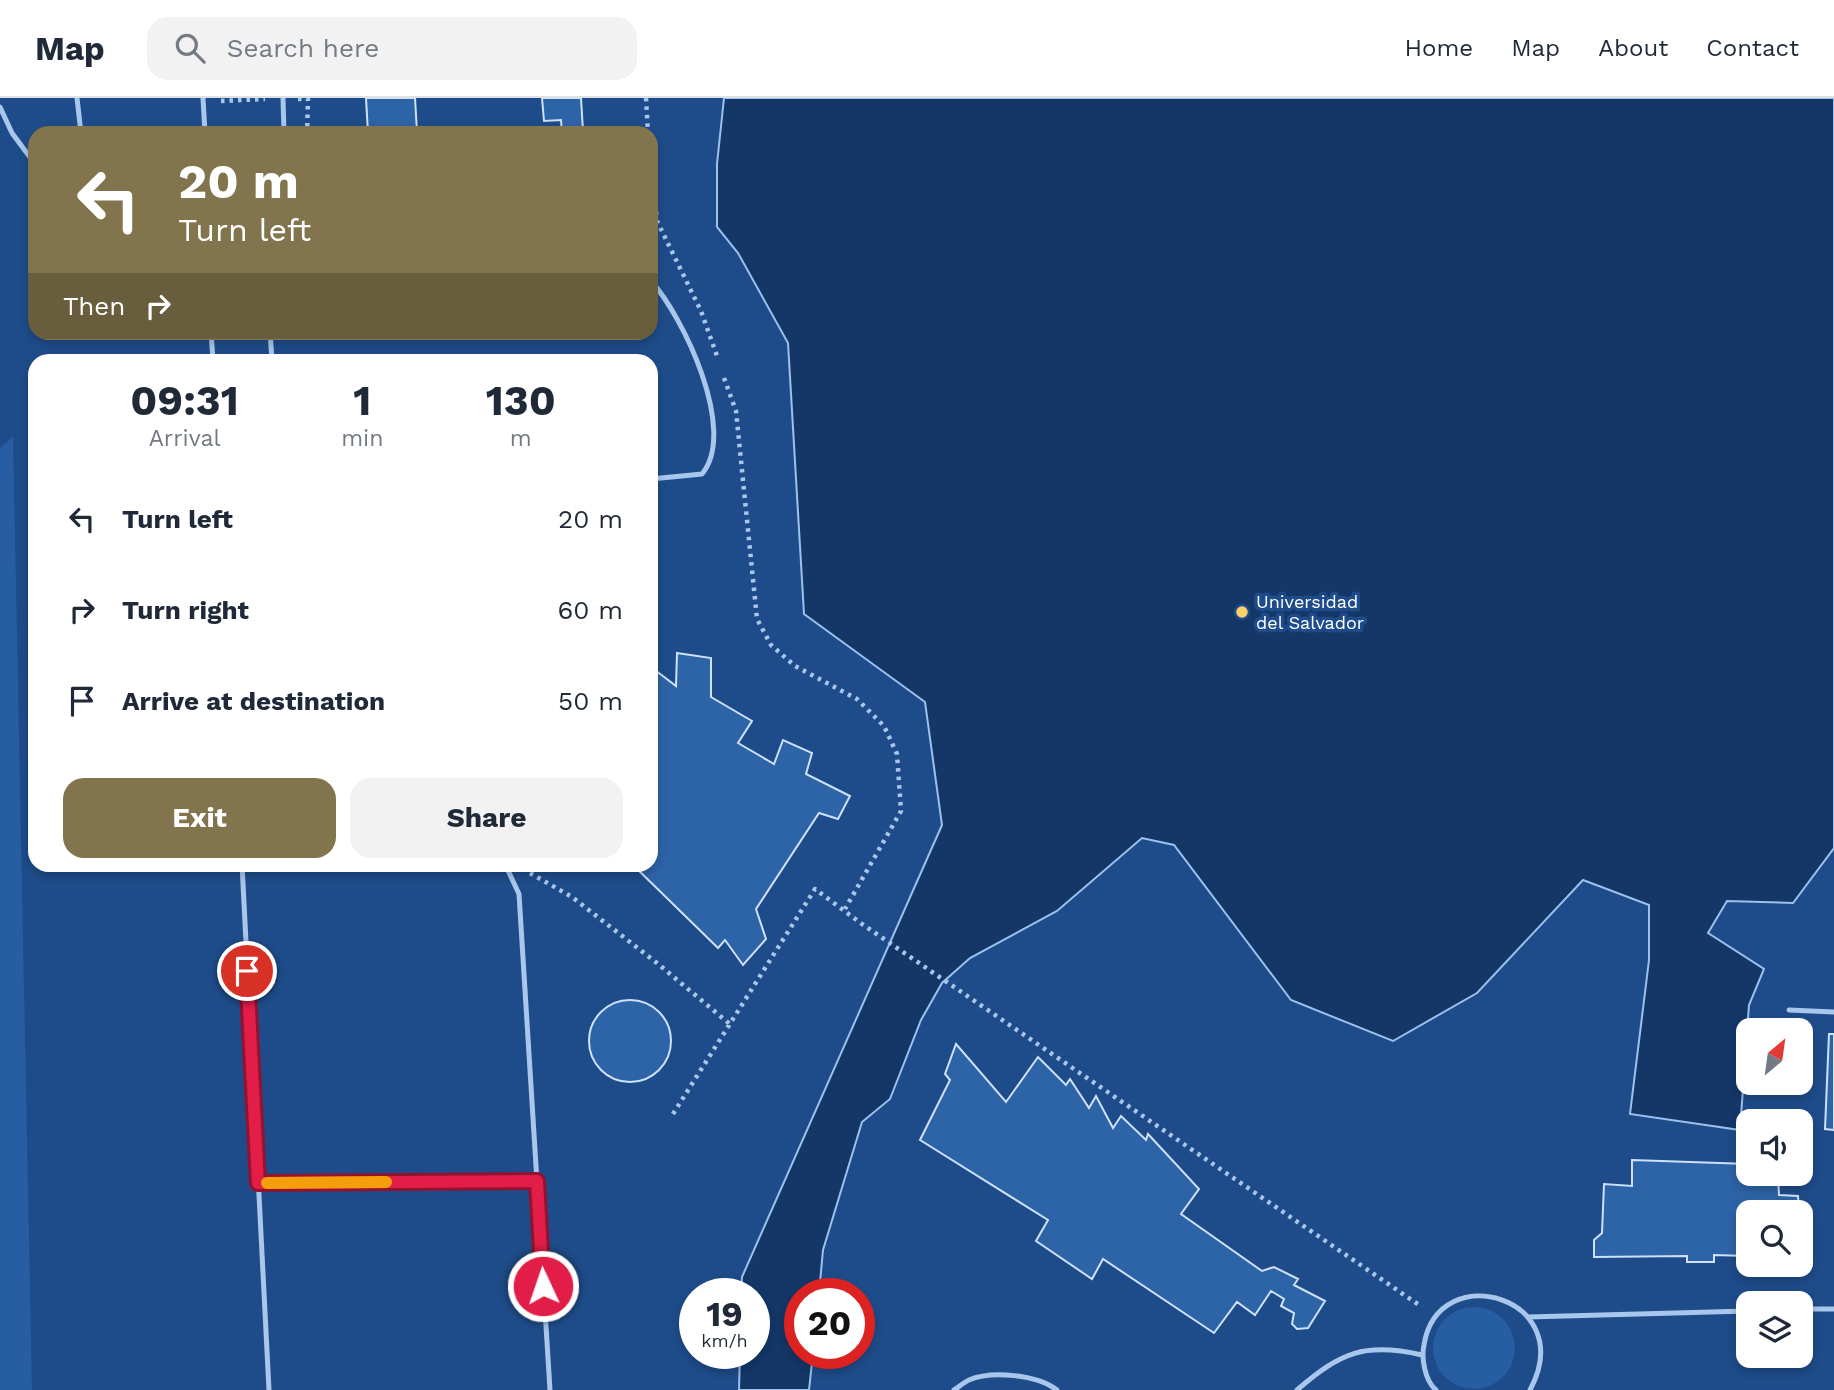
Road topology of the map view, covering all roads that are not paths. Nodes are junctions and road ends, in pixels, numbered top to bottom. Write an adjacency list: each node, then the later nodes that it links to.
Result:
1 (77, 98): 5 (lane)
2 (283, 98): 7 (lane)
3 (203, 100): 6 (lane)
4 (0, 107): 8 (lane)
5 (80, 126)
6 (205, 126)
7 (284, 126)
8 (28, 155)
9 (658, 291): 10 (lane)
10 (658, 478)
11 (242, 872): 16 (lane)
12 (509, 872): 15 (lane)
13 (1789, 1010): 14 (lane)
14 (1834, 1012)
15 (537, 1181): 16 (lane); 23 (lane)
16 (258, 1183): 22 (lane)
17 (1834, 1309): 18 (lane)
18 (1813, 1310)
19 (1736, 1311): 20 (lane)
20 (1528, 1317): 21 (lane); 28 (lane)
21 (1422, 1355): 26 (lane); 27 (lane)
22 (269, 1390)
23 (550, 1390)
24 (954, 1390): 25 (lane)
25 (1057, 1390)
26 (1297, 1390)
27 (1436, 1390)
28 (1530, 1390)

